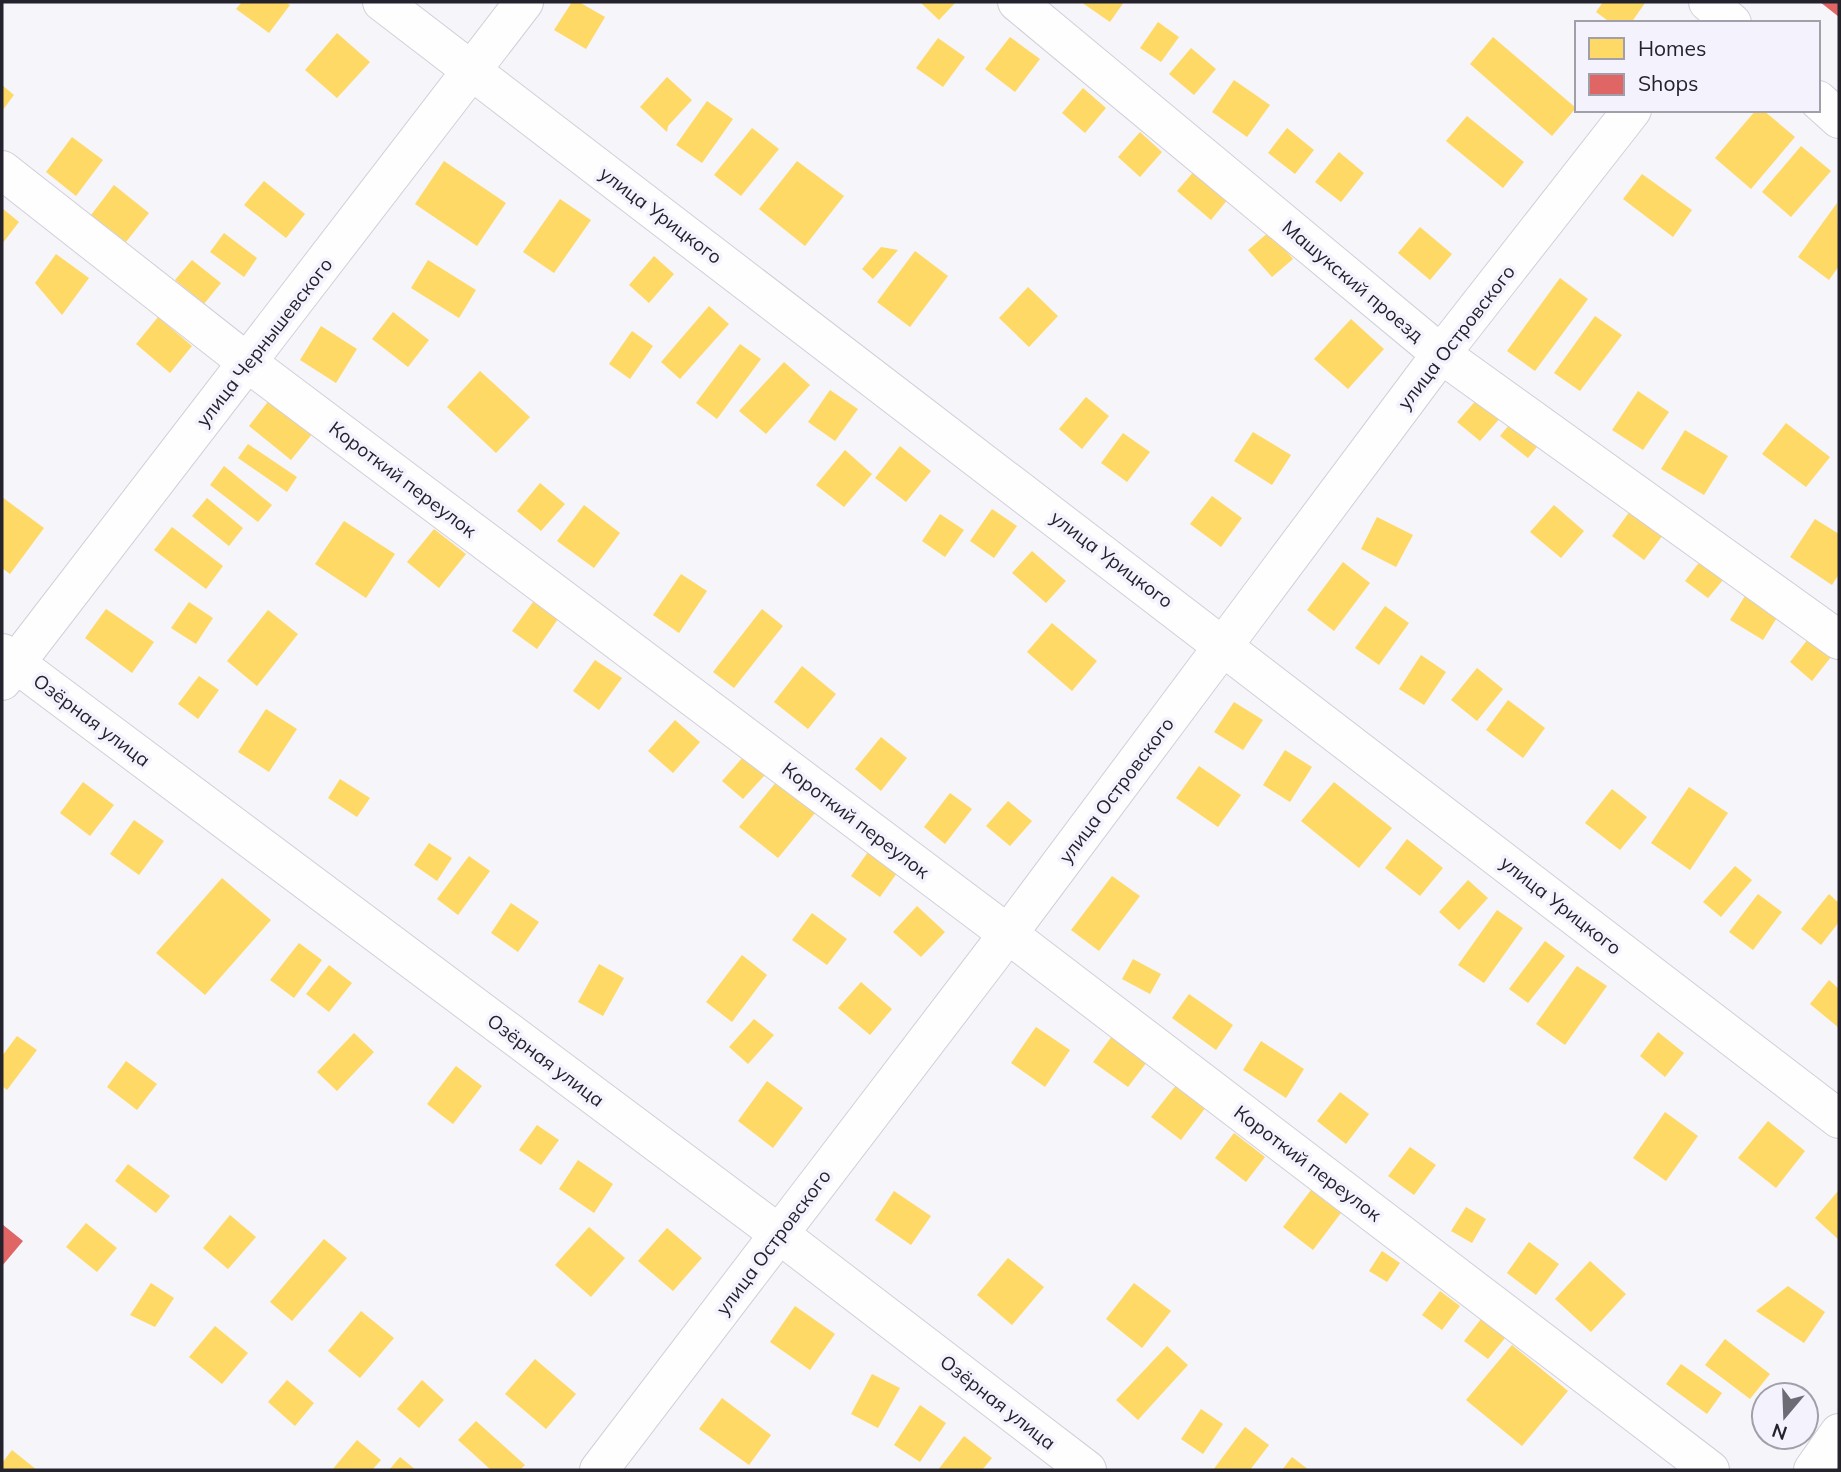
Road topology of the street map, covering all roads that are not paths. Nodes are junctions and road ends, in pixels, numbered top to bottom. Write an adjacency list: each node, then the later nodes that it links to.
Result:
1 (383, 2): 4 (street, улица Урицкого)
2 (524, 2): 4 (street, улица Чернышевского)
3 (1017, 2): 9 (street, Машукский проезд)
4 (473, 72): 10 (street, улица Чернышевского); 12 (street, улица Урицкого)
5 (1820, 102): 7 (street)
6 (1630, 112): 9 (street, улица Островского)
7 (1839, 119)
8 (2, 170): 10 (street, Короткий переулок)
9 (1441, 354): 11 (street, Машукский проезд); 12 (street, улица Островского)
10 (248, 363): 13 (street, улица Чернышевского); 14 (street, Короткий переулок)
11 (1839, 640)
12 (1224, 645): 14 (street, улица Островского); 15 (street, улица Урицкого)
13 (6, 666): 16 (street, Озёрная улица)
14 (1008, 934): 16 (street, улица Островского); 20 (street, Короткий переулок)
15 (1839, 1119)
16 (779, 1234): 18 (street, улица Островского); 19 (street, Озёрная улица)
17 (1839, 1433): 21 (street)
18 (599, 1470)
19 (1087, 1470)
20 (1710, 1470)
21 (1813, 1470)

